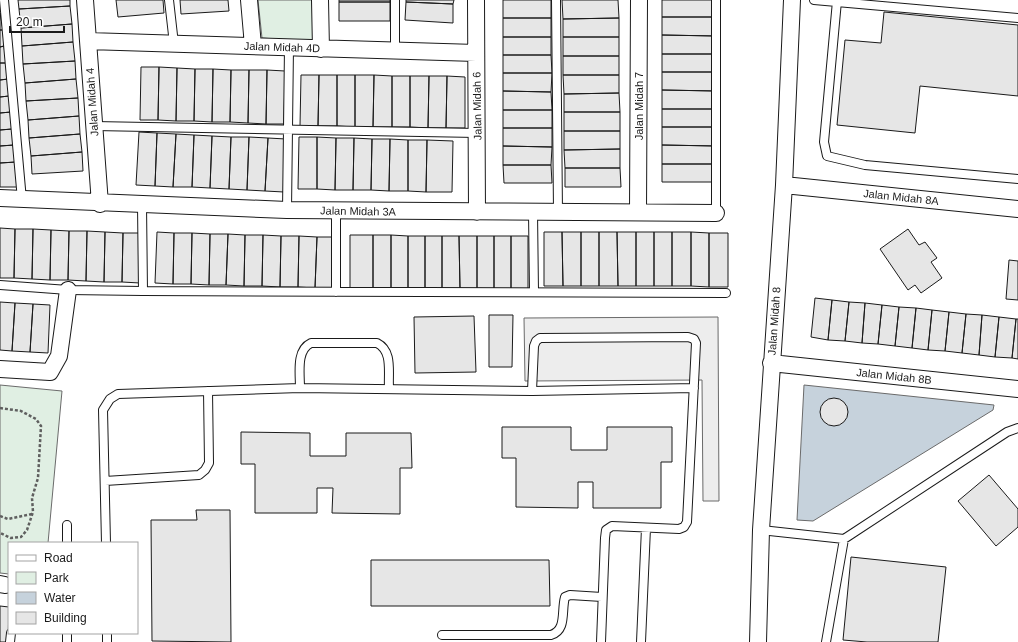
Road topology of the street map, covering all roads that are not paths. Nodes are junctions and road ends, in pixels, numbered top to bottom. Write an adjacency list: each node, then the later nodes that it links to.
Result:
1 (4, 0): 28 (lane)
2 (85, 0): 15 (street, Jalan Midah 4)
3 (169, 0): 16 (lane)
4 (249, 0): 17 (street)
5 (320, 0): 19 (street)
6 (395, 0): 20 (lane)
7 (476, 0): 21 (street, Jalan Midah 6)
8 (556, 0): 36 (lane)
9 (639, 0): 37 (street, Jalan Midah 7)
10 (716, 0): 38 (lane)
11 (792, 0): 26 (street, Jalan Midah 8)
12 (814, 0): 13 (lane)
13 (837, 1): 14 (lane); 25 (lane)
14 (1018, 18)
15 (88, 41): 16 (street, Jalan Midah 4D); 22 (street, Jalan Midah 4)
16 (174, 44): 17 (street, Jalan Midah 4D)
17 (253, 46): 18 (street, Jalan Midah 4D)
18 (289, 47): 19 (street, Jalan Midah 4D); 23 (lane)
19 (321, 48): 20 (street, Jalan Midah 4D)
20 (395, 51): 21 (street, Jalan Midah 4D)
21 (476, 53): 24 (street, Jalan Midah 6)
22 (94, 126): 23 (lane); 29 (street, Jalan Midah 4)
23 (288, 130): 24 (lane); 32 (lane)
24 (477, 133): 34 (street, Jalan Midah 6)
25 (1018, 179)
26 (784, 185): 31 (street, Jalan Midah 8A); 45 (street, Jalan Midah 8)
27 (0, 198): 28 (street, Jalan Midah 3A)
28 (22, 200): 29 (street, Jalan Midah 3A)
29 (100, 204): 30 (street, Jalan Midah 3A)
30 (142, 205): 32 (street, Jalan Midah 3A); 41 (lane)
31 (1018, 209)
32 (287, 210): 33 (street, Jalan Midah 3A)
33 (336, 210): 34 (street, Jalan Midah 3A); 42 (lane)
34 (477, 212): 35 (street, Jalan Midah 3A)
35 (533, 212): 36 (street, Jalan Midah 3A); 43 (lane)
36 (558, 212): 37 (street, Jalan Midah 3A)
37 (638, 212): 38 (street, Jalan Midah 3A)
38 (716, 213)
39 (0, 285): 40 (lane)
40 (68, 290): 41 (lane); 46 (street)
41 (143, 291): 42 (lane)
42 (336, 292): 43 (lane)
43 (534, 292): 44 (lane)
44 (726, 293)
45 (771, 363): 50 (street, Jalan Midah 8B); 57 (street, Jalan Midah 8)
46 (0, 369)
47 (300, 388): 48 (lane); 48 (lane); 51 (lane)
48 (389, 388): 52 (lane)
49 (694, 388): 52 (lane); 52 (lane); 56 (lane)
50 (1018, 389)
51 (208, 391): 54 (lane); 54 (lane)
52 (532, 391)
53 (1018, 428): 58 (lane)
54 (105, 480): 60 (lane)
55 (67, 525): 59 (lane)
56 (646, 528): 61 (lane); 64 (lane)
57 (761, 530): 58 (lane); 65 (street, Jalan Midah 8)
58 (844, 539): 66 (lane)
59 (67, 542)
60 (106, 542)
61 (602, 597): 62 (lane); 63 (lane)
62 (442, 635)
63 (601, 642)
64 (641, 642)
65 (758, 642)
66 (826, 642)

